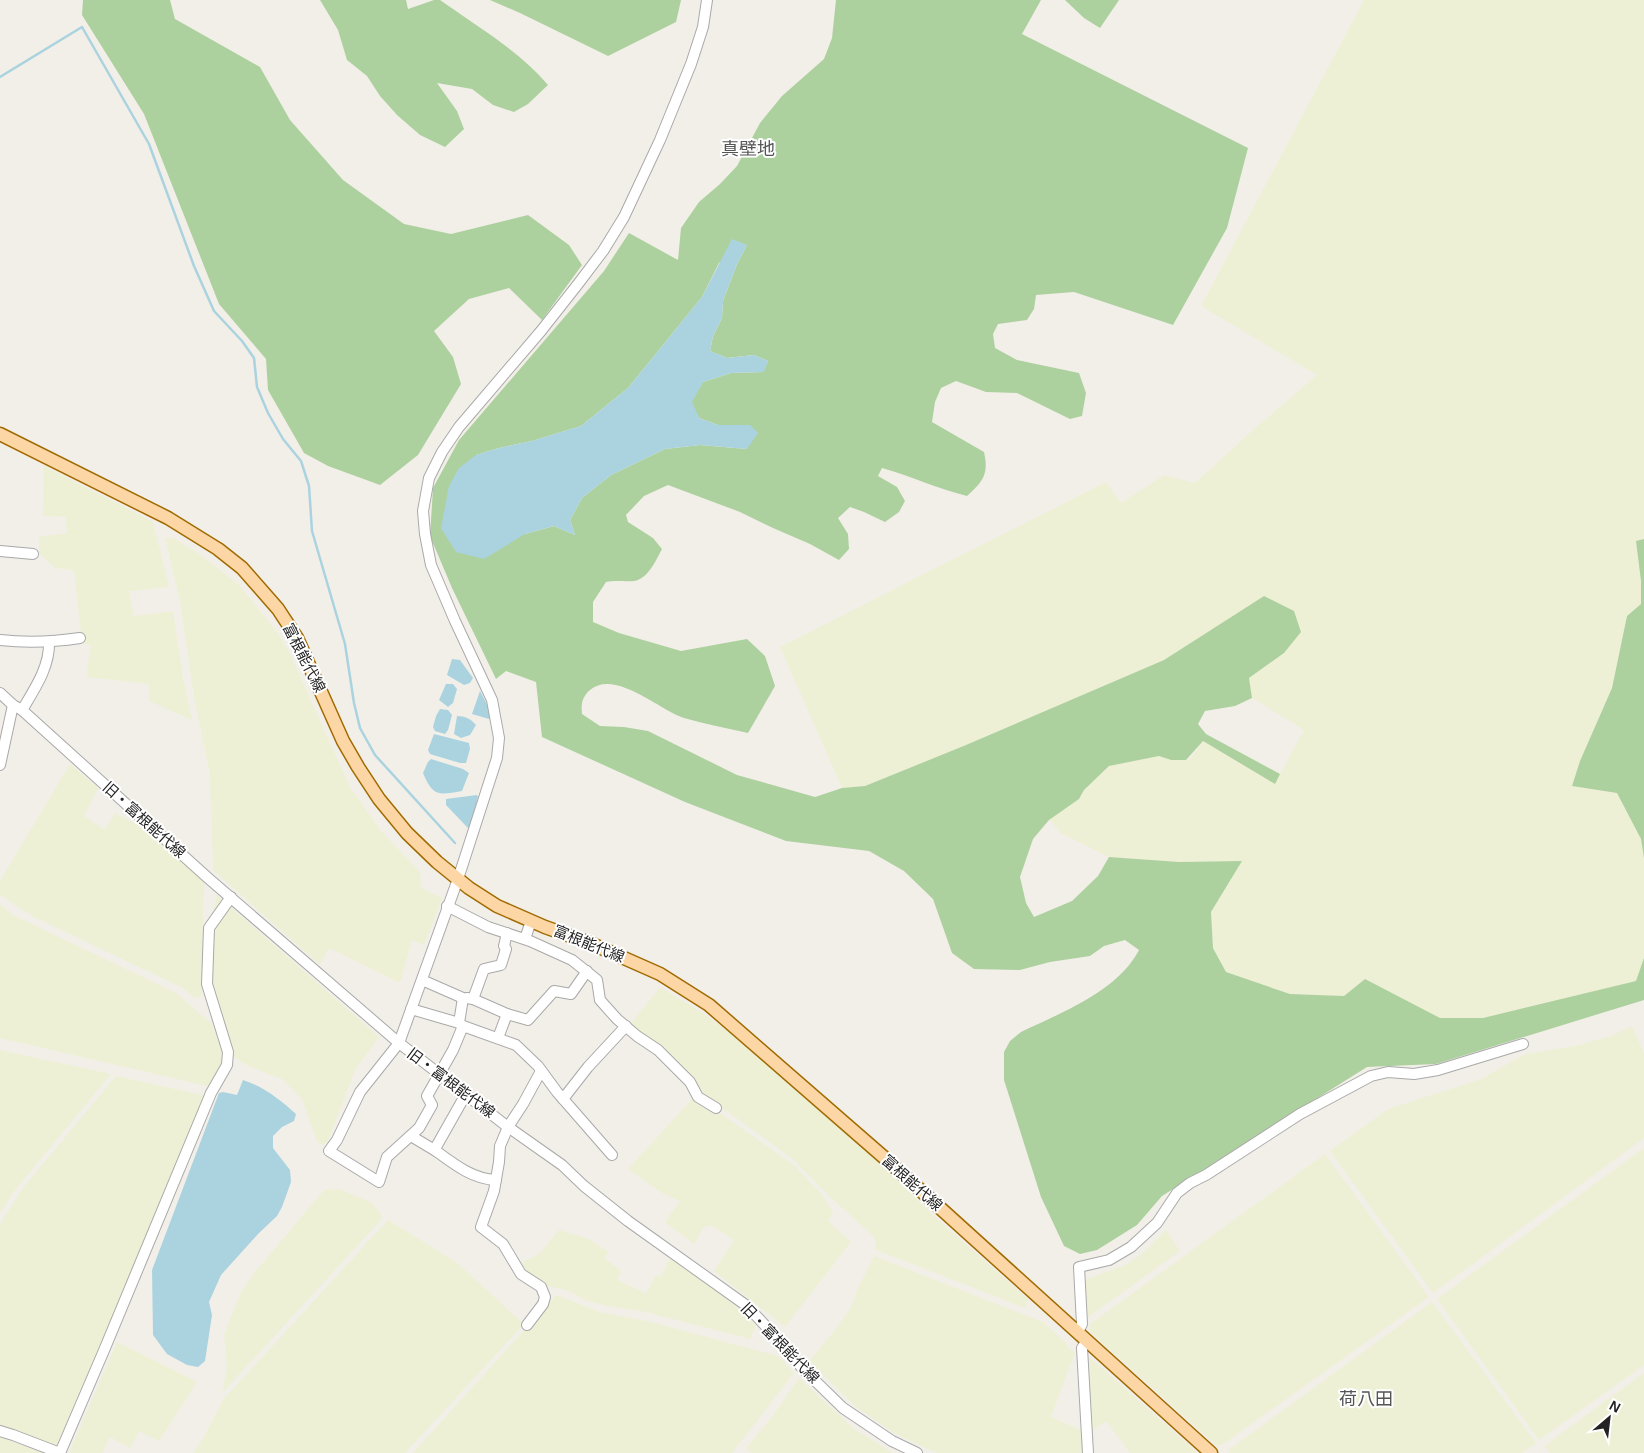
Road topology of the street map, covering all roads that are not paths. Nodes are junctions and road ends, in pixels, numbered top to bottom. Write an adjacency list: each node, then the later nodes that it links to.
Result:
1 (707, 0): 12 (street)
2 (0, 434): 12 (main road, 富根能代線)
3 (0, 551): 4 (street)
4 (33, 554)
5 (80, 638): 7 (street)
6 (0, 640): 7 (street)
7 (49, 642): 10 (street)
8 (0, 693): 9 (street, 旧・富根能代線)
9 (13, 705): 10 (street, 旧・富根能代線); 11 (street)
10 (22, 710): 13 (street, 旧・富根能代線)
11 (0, 765)
12 (458, 879): 14 (street); 15 (main road, 富根能代線)
13 (231, 897): 26 (street, 旧・富根能代線); 40 (street)
14 (447, 906): 16 (street); 19 (street)
15 (531, 921): 17 (street); 39 (main road, 富根能代線)
16 (507, 934): 17 (street); 20 (street)
17 (525, 939): 18 (street)
18 (587, 971): 22 (street); 24 (street)
19 (422, 980): 20 (street); 21 (street)
20 (468, 998): 22 (street); 23 (street)
21 (412, 1009): 23 (street); 26 (street)
22 (507, 1014): 25 (street)
23 (461, 1025): 25 (street); 29 (street)
24 (626, 1026): 31 (street); 32 (street)
25 (498, 1038): 28 (street)
26 (399, 1043): 29 (street, 旧・富根能代線); 34 (street)
27 (1523, 1044): 39 (street)
28 (541, 1071): 31 (street); 33 (street)
29 (440, 1073): 30 (street, 旧・富根能代線); 34 (street)
30 (466, 1094): 33 (street, 旧・富根能代線); 35 (street)
31 (564, 1099): 36 (street)
32 (716, 1108)
33 (508, 1126): 37 (street); 41 (street, 旧・富根能代線)
34 (411, 1136): 35 (street)
35 (436, 1151): 37 (street)
36 (612, 1156)
37 (496, 1180): 38 (street)
38 (527, 1325)
39 (1083, 1337): 42 (street); 43 (main road, 富根能代線)
40 (0, 1431)
41 (917, 1453)
42 (1088, 1453)
43 (1211, 1453)

